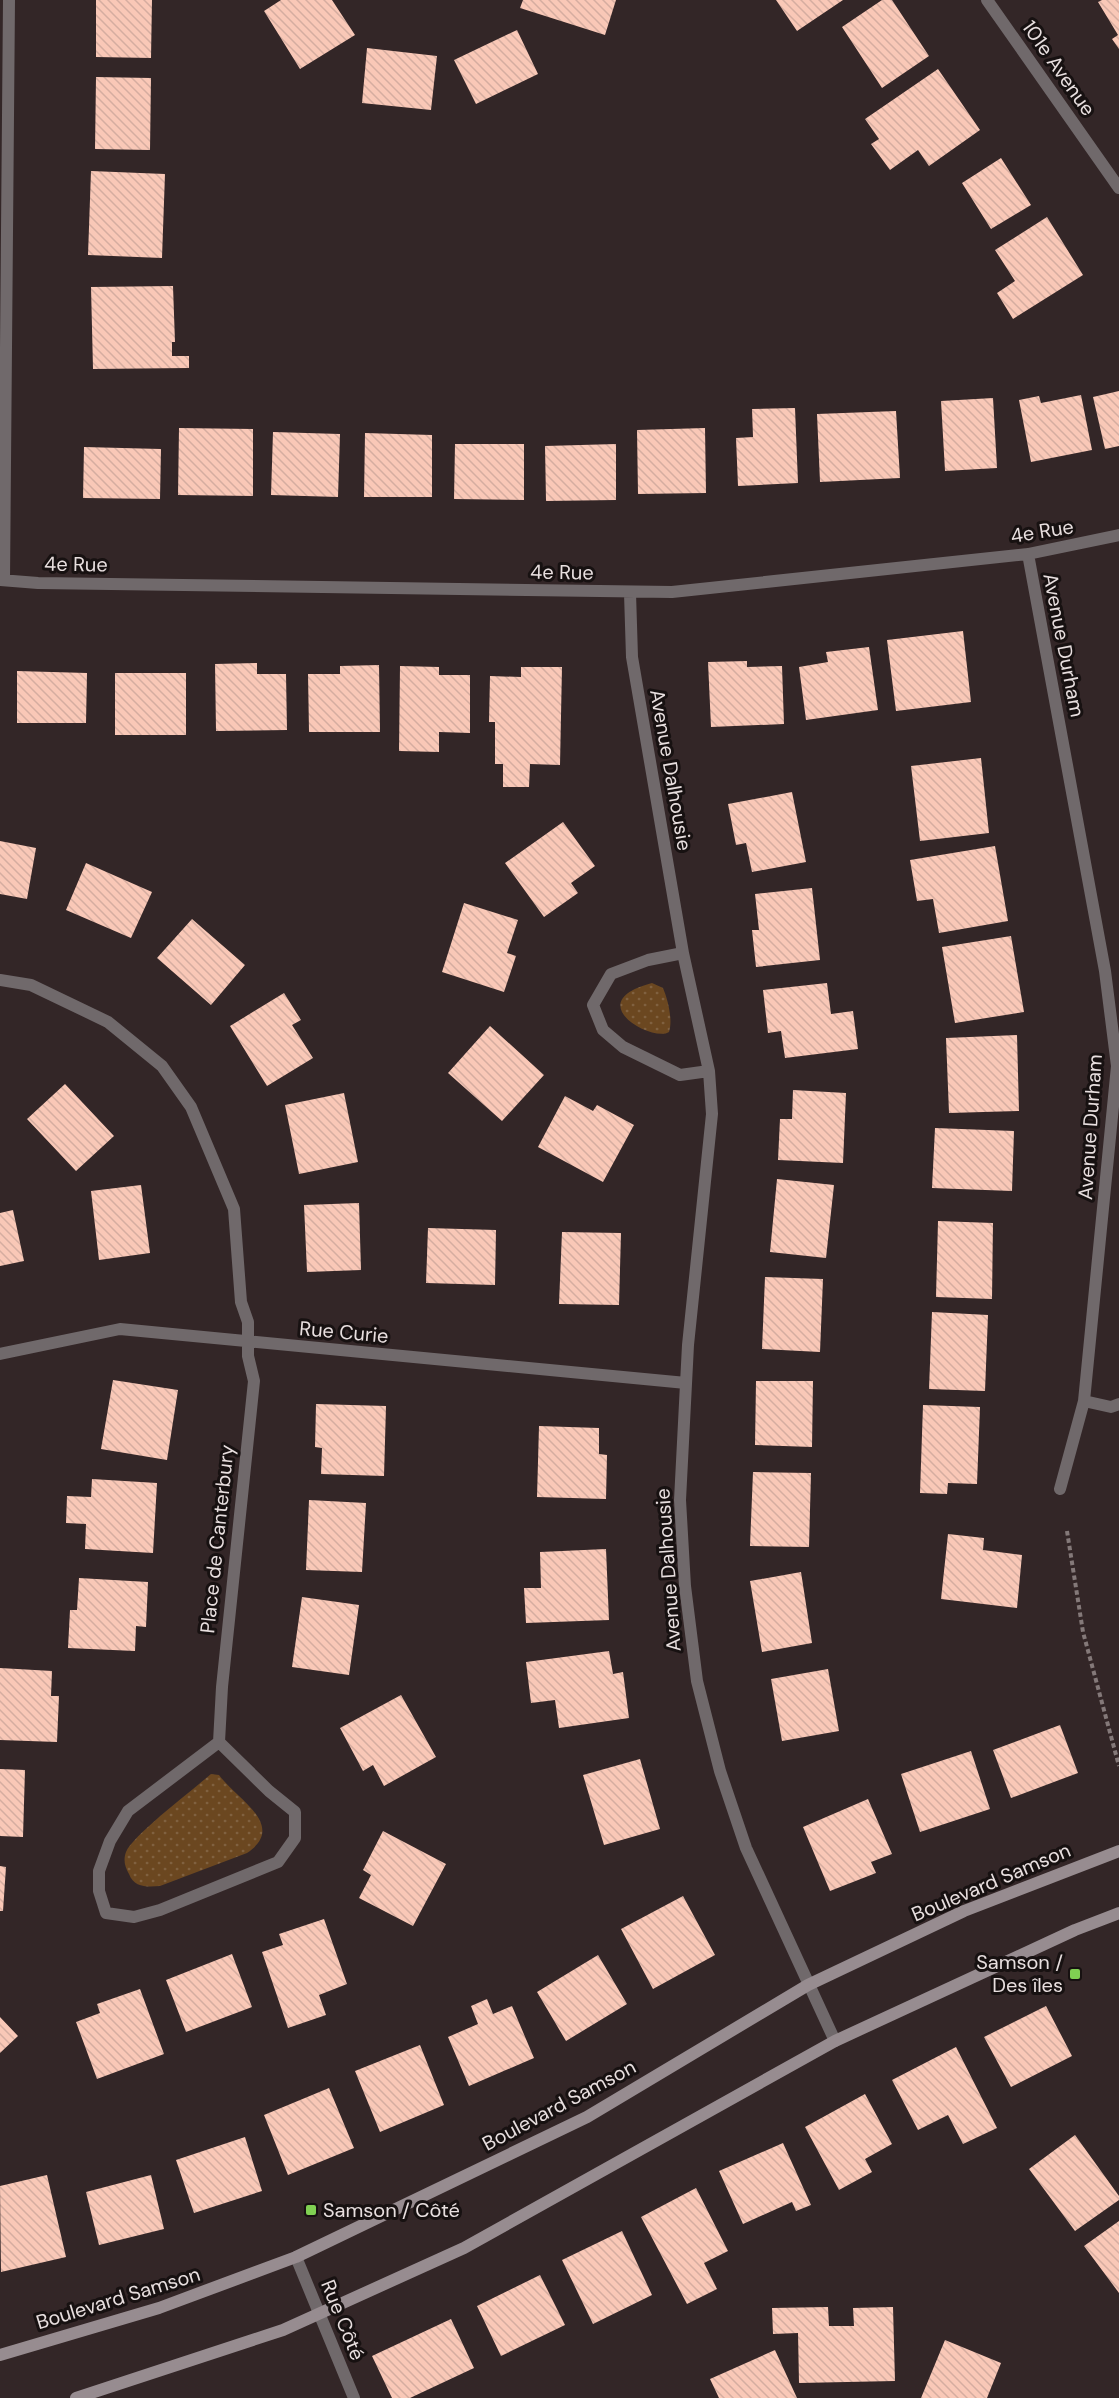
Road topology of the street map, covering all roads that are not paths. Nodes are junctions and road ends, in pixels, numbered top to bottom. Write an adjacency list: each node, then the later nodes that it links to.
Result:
1 (9, 0): 6 (street)
2 (987, 0): 3 (street, 101e Avenue)
3 (1119, 188)
4 (1119, 535): 5 (street, 4e Rue)
5 (1028, 554): 7 (street, 4e Rue); 10 (street, Avenue Durham)
6 (2, 580): 7 (street, 4e Rue)
7 (630, 593): 8 (street, Avenue Dalhousie)
8 (682, 953): 12 (street, Avenue Dalhousie); 12 (street)
9 (1119, 968): 10 (street)
10 (1105, 971): 16 (street, Avenue Durham)
11 (0, 980): 13 (street, Place de Canterbury)
12 (709, 1071): 15 (street, Avenue Dalhousie)
13 (248, 1341): 14 (street, Rue Curie); 15 (street, Rue Curie); 19 (street, Place de Canterbury)
14 (0, 1354)
15 (686, 1383): 22 (street, Avenue Dalhousie)
16 (1084, 1401): 17 (street); 18 (street, Avenue Durham)
17 (1119, 1404)
18 (1060, 1489)
19 (219, 1742): 19 (street)
20 (1118, 1852): 22 (street, Boulevard Samson)
21 (1119, 1913): 23 (street)
22 (808, 1985): 23 (street, Avenue Dalhousie); 24 (street, Boulevard Samson)
23 (835, 2041): 25 (street)
24 (296, 2257): 25 (street, Rue Côté); 26 (street, Boulevard Samson)
25 (320, 2314): 27 (street); 28 (street, Rue Côté)
26 (0, 2355)
27 (76, 2398)
28 (354, 2398)

